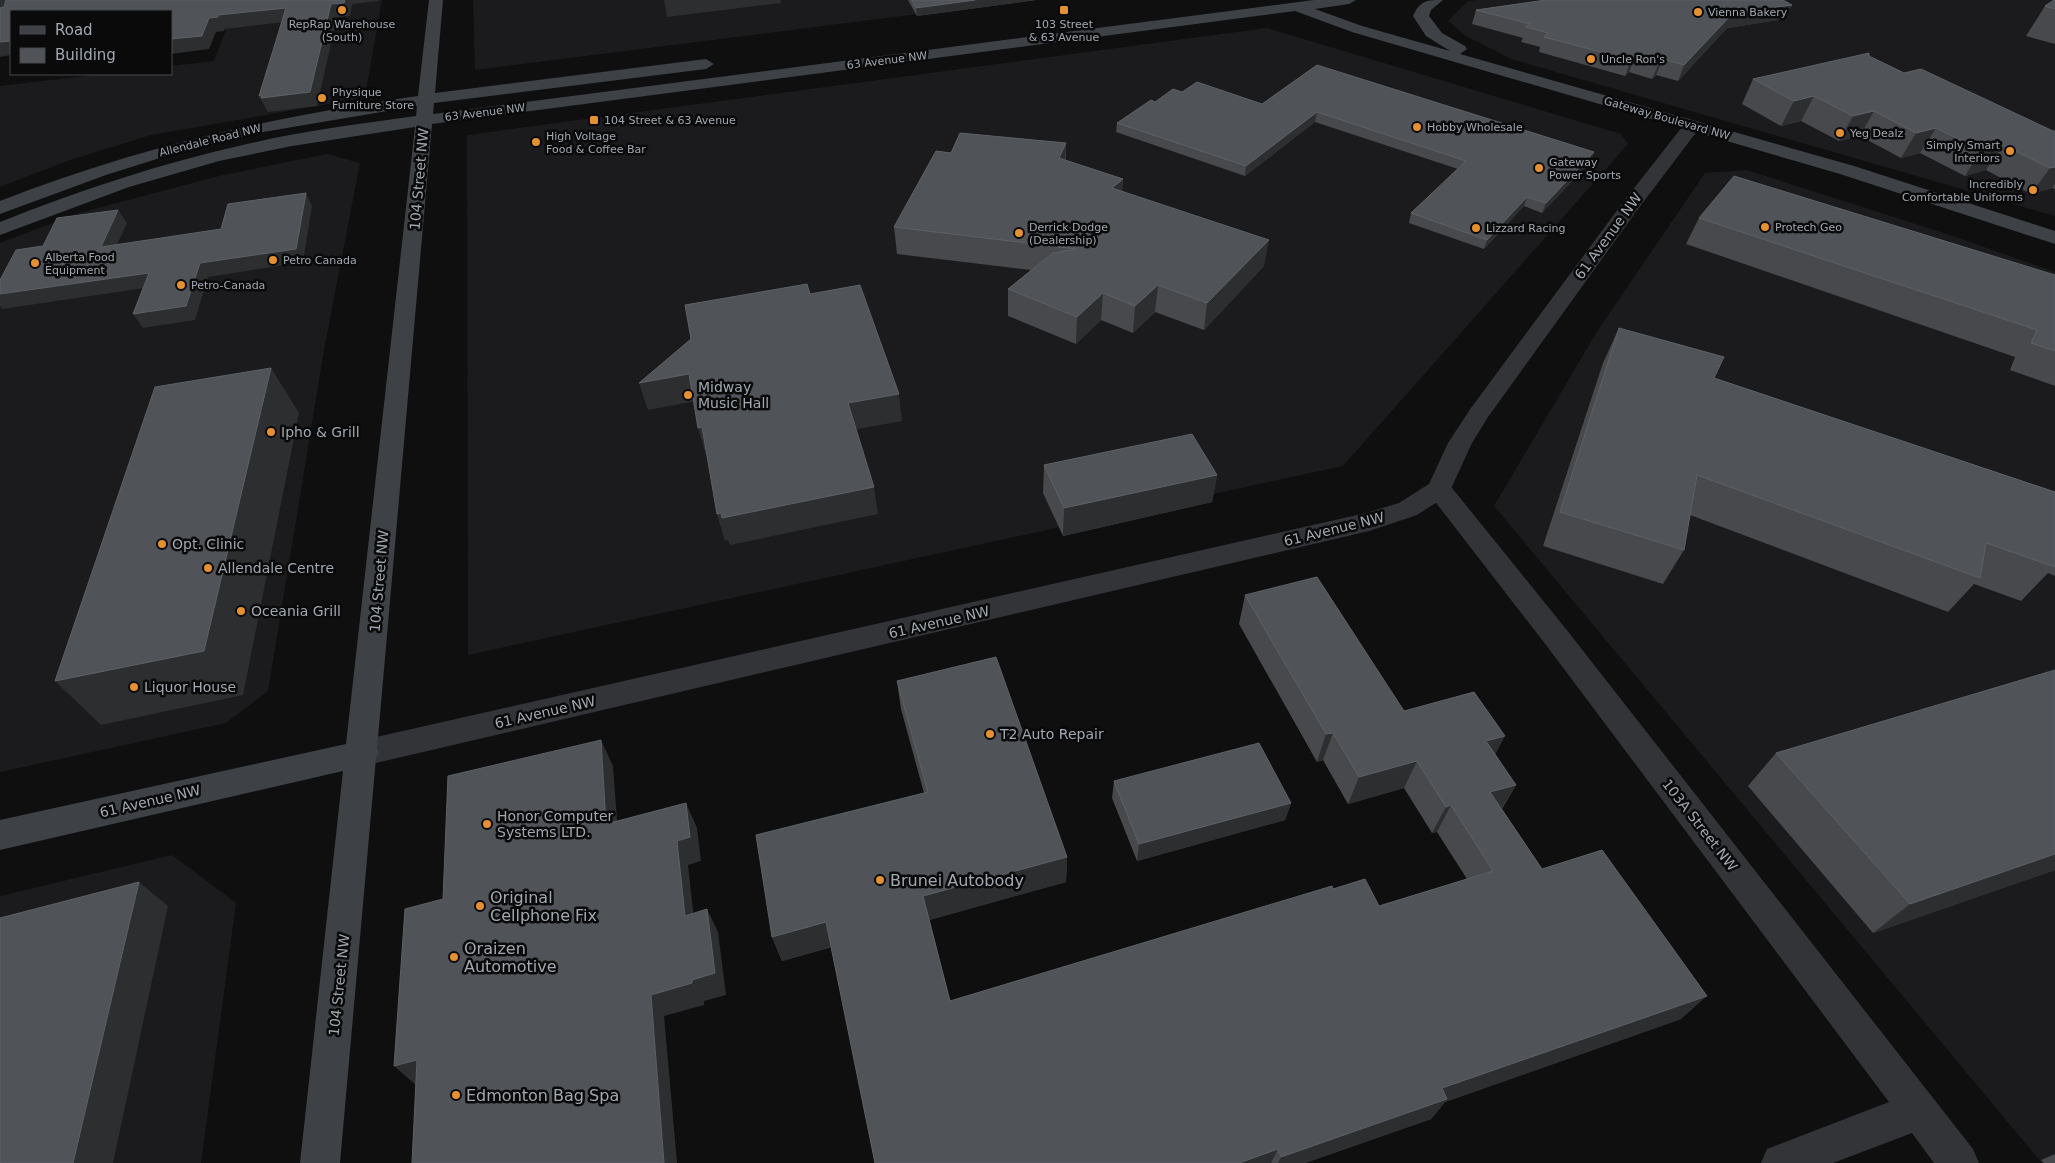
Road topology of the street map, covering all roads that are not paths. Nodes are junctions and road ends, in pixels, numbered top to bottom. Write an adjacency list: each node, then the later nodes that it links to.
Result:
1 (436, 0): 8 (main road, 104 Street NW)
2 (1279, 0): 5 (main road, Gateway Boulevard NW)
3 (1349, 0): 5 (main road, 63 Avenue NW)
4 (1436, 0): 7 (main road)
5 (1295, 7): 7 (main road, Gateway Boulevard NW); 8 (main road, 63 Avenue NW)
6 (726, 62): 8 (main road, 63 Avenue NW)
7 (1500, 70): 9 (main road, Gateway Boulevard NW)
8 (426, 110): 10 (main road, Allendale Road NW); 11 (main road, Allendale Road NW); 14 (main road, 104 Street NW)
9 (1692, 126): 12 (main road, Gateway Boulevard NW); 13 (street, 61 Avenue NW)
10 (0, 208)
11 (0, 229)
12 (2055, 238)
13 (1439, 489): 14 (street, 61 Avenue NW); 16 (street, 103A Street NW)
14 (363, 753): 15 (main road, 61 Avenue NW); 17 (main road, 104 Street NW)
15 (0, 835)
16 (1918, 1110): 18 (street); 19 (street, 103A Street NW)
17 (320, 1163)
18 (1781, 1163)
19 (1959, 1163)

